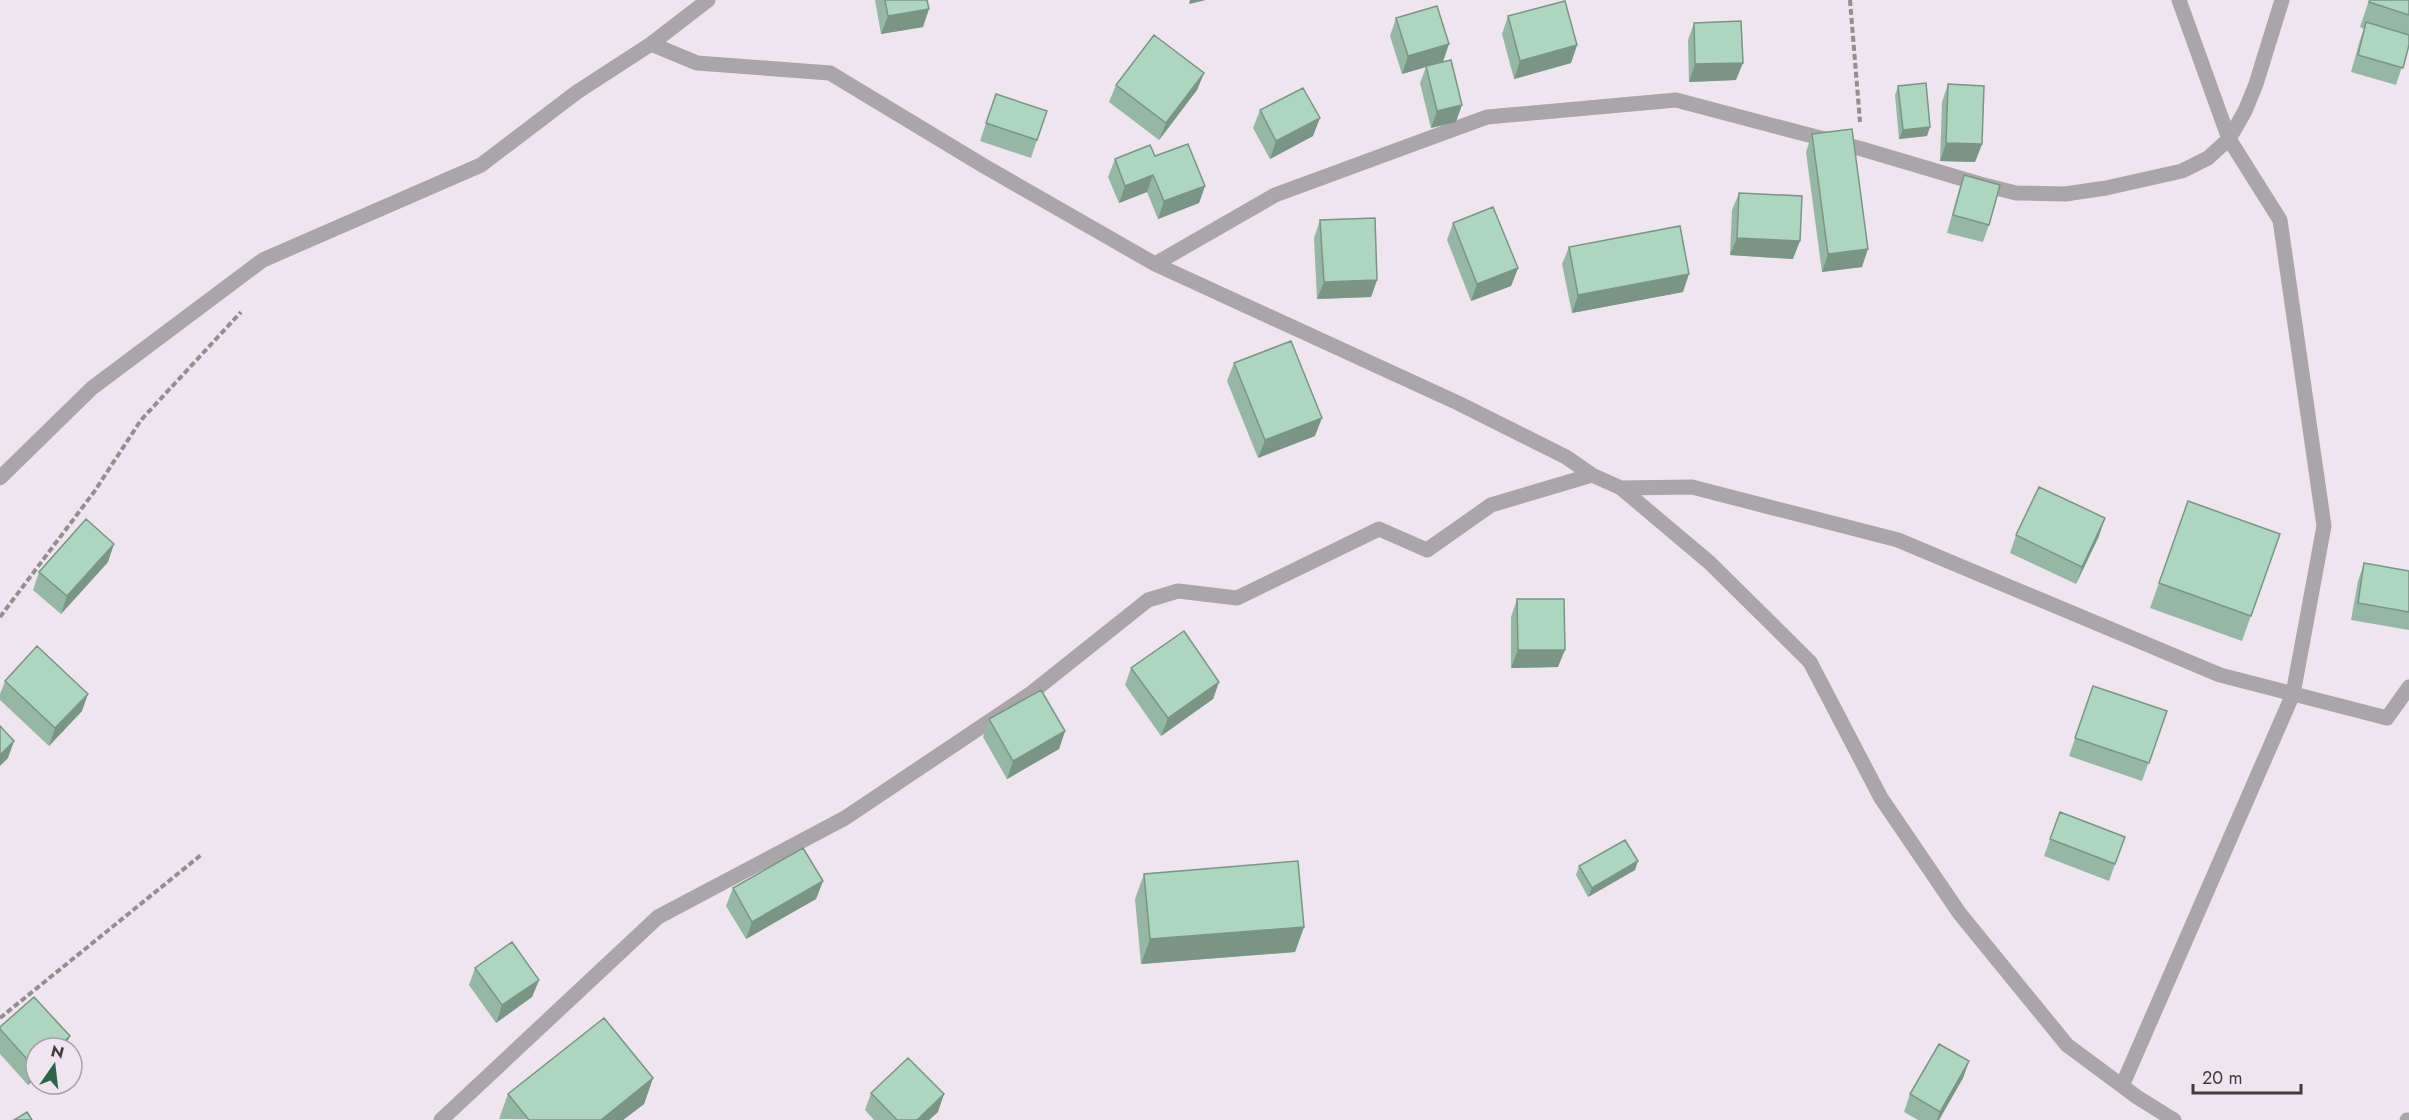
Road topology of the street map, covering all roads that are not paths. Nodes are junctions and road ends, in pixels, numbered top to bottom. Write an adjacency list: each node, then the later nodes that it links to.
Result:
1 (708, 0): 4 (street)
2 (2179, 0): 5 (street)
3 (2282, 0): 5 (street)
4 (651, 44): 6 (street); 8 (street)
5 (2229, 139): 6 (street); 11 (street)
6 (1155, 264): 7 (street)
7 (1592, 475): 9 (street); 13 (street)
8 (0, 478)
9 (1621, 488): 11 (street); 12 (street)
10 (2409, 687): 11 (street)
11 (2293, 694): 12 (street)
12 (2122, 1086): 14 (street)
13 (441, 1120)
14 (2174, 1120)

